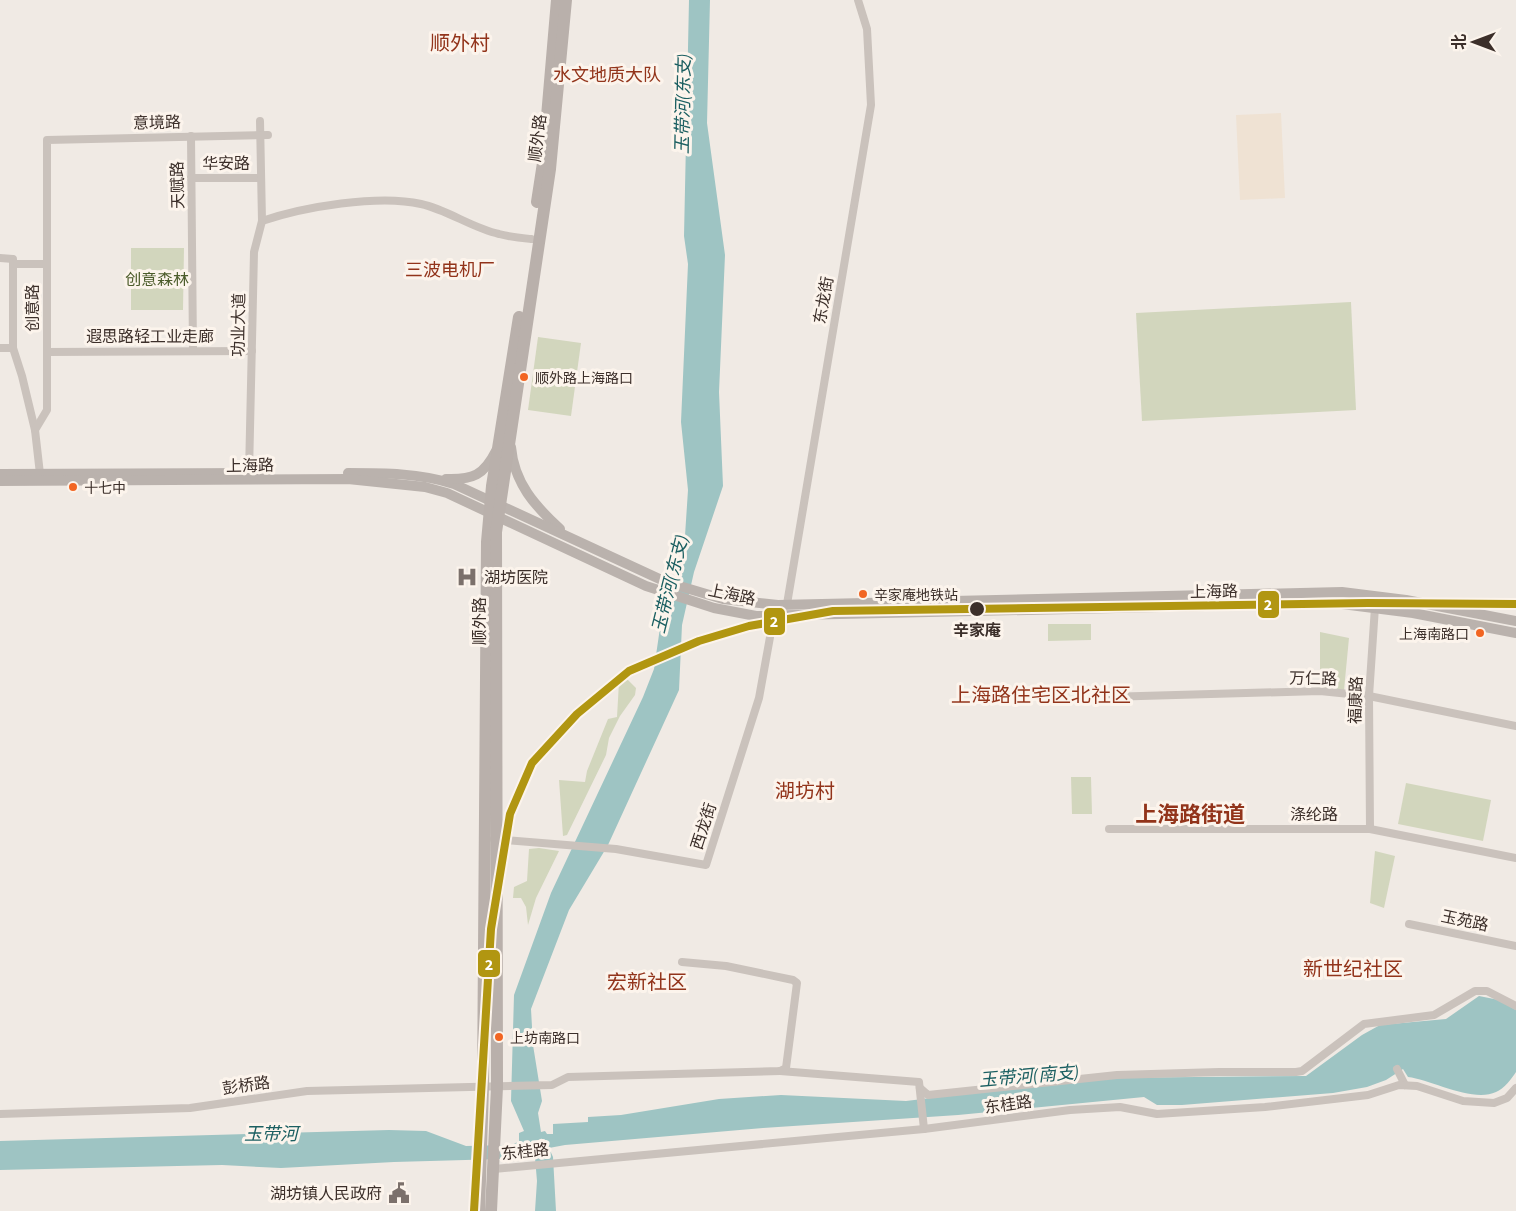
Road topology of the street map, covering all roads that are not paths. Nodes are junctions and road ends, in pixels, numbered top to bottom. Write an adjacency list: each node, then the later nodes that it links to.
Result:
1 (557, 0): 11 (main road, 顺外路)
2 (566, 0): 21 (main road, 顺外路)
3 (858, 0): 31 (street, 东龙街)
4 (260, 121): 5 (street, 功业大道)
5 (264, 135): 6 (street, 意境路); 9 (street, 功业大道)
6 (191, 136): 7 (street, 意境路); 8 (street, 天赋路)
7 (47, 140): 14 (street, 创意路)
8 (191, 178): 9 (street, 华安路); 17 (street, 天赋路)
9 (260, 178): 10 (street, 功业大道)
10 (262, 221): 11 (street); 18 (street, 功业大道)
11 (531, 239): 22 (main road, 顺外路)
12 (0, 258): 13 (street)
13 (13, 264): 14 (street); 16 (street)
14 (47, 264): 19 (street, 创意路)
15 (0, 348): 16 (street)
16 (13, 348): 20 (street)
17 (193, 351): 18 (street, 遐思路轻工业走廊); 19 (street, 遐思路轻工业走廊)
18 (252, 351): 23 (street, 功业大道)
19 (47, 352): 20 (street, 创意路)
20 (35, 430): 25 (street)
21 (510, 433): 28 (main road, 顺外路); 29 (main road)
22 (499, 445): 26 (main road); 28 (main road, 顺外路)
23 (249, 473): 25 (main road, 上海路); 26 (main road, 上海路)
24 (0, 474): 25 (main road, 上海路)
25 (40, 474)
26 (436, 478): 28 (main road, 上海路)
27 (0, 481): 28 (main road, 上海路)
28 (494, 509): 29 (main road, 上海路); 30 (main road, 上海路); 41 (main road, 顺外路)
29 (569, 537): 30 (main road, 上海路)
30 (666, 587): 31 (main road, 上海路); 33 (main road, 上海路)
31 (787, 604): 34 (main road, 上海路)
32 (1375, 607): 33 (main road, 上海路); 35 (main road, 上海路); 36 (street, 福康路)
33 (774, 615): 41 (street, 西龙街)
34 (1516, 621)
35 (1516, 633)
36 (1369, 696): 37 (street, 万仁路); 38 (street, 万仁路); 40 (street, 福康路)
37 (1106, 697)
38 (1516, 726)
39 (1109, 829): 40 (street, 涤纶路)
40 (1370, 829): 42 (street, 涤纶路)
41 (490, 839): 50 (main road, 顺外路); 51 (main road, 顺外路)
42 (1516, 858)
43 (1409, 924): 44 (street, 玉苑路)
44 (1516, 946)
45 (682, 962): 48 (street)
46 (1516, 1006): 52 (street)
47 (1397, 1069): 49 (street)
48 (780, 1071): 50 (street, 彭桥路); 52 (street, 彭桥路)
49 (1405, 1085): 53 (street, 东桂路); 55 (street, 东桂路)
50 (503, 1086): 51 (street, 彭桥路); 56 (main road, 顺外路)
51 (483, 1087): 54 (street, 彭桥路); 56 (main road, 顺外路)
52 (920, 1088): 55 (street)
53 (1516, 1088)
54 (0, 1114)
55 (924, 1126): 57 (street, 东桂路)
56 (488, 1129): 57 (main road, 顺外路); 58 (main road, 顺外路)
57 (494, 1169): 59 (main road, 顺外路)
58 (480, 1211)
59 (491, 1211)

